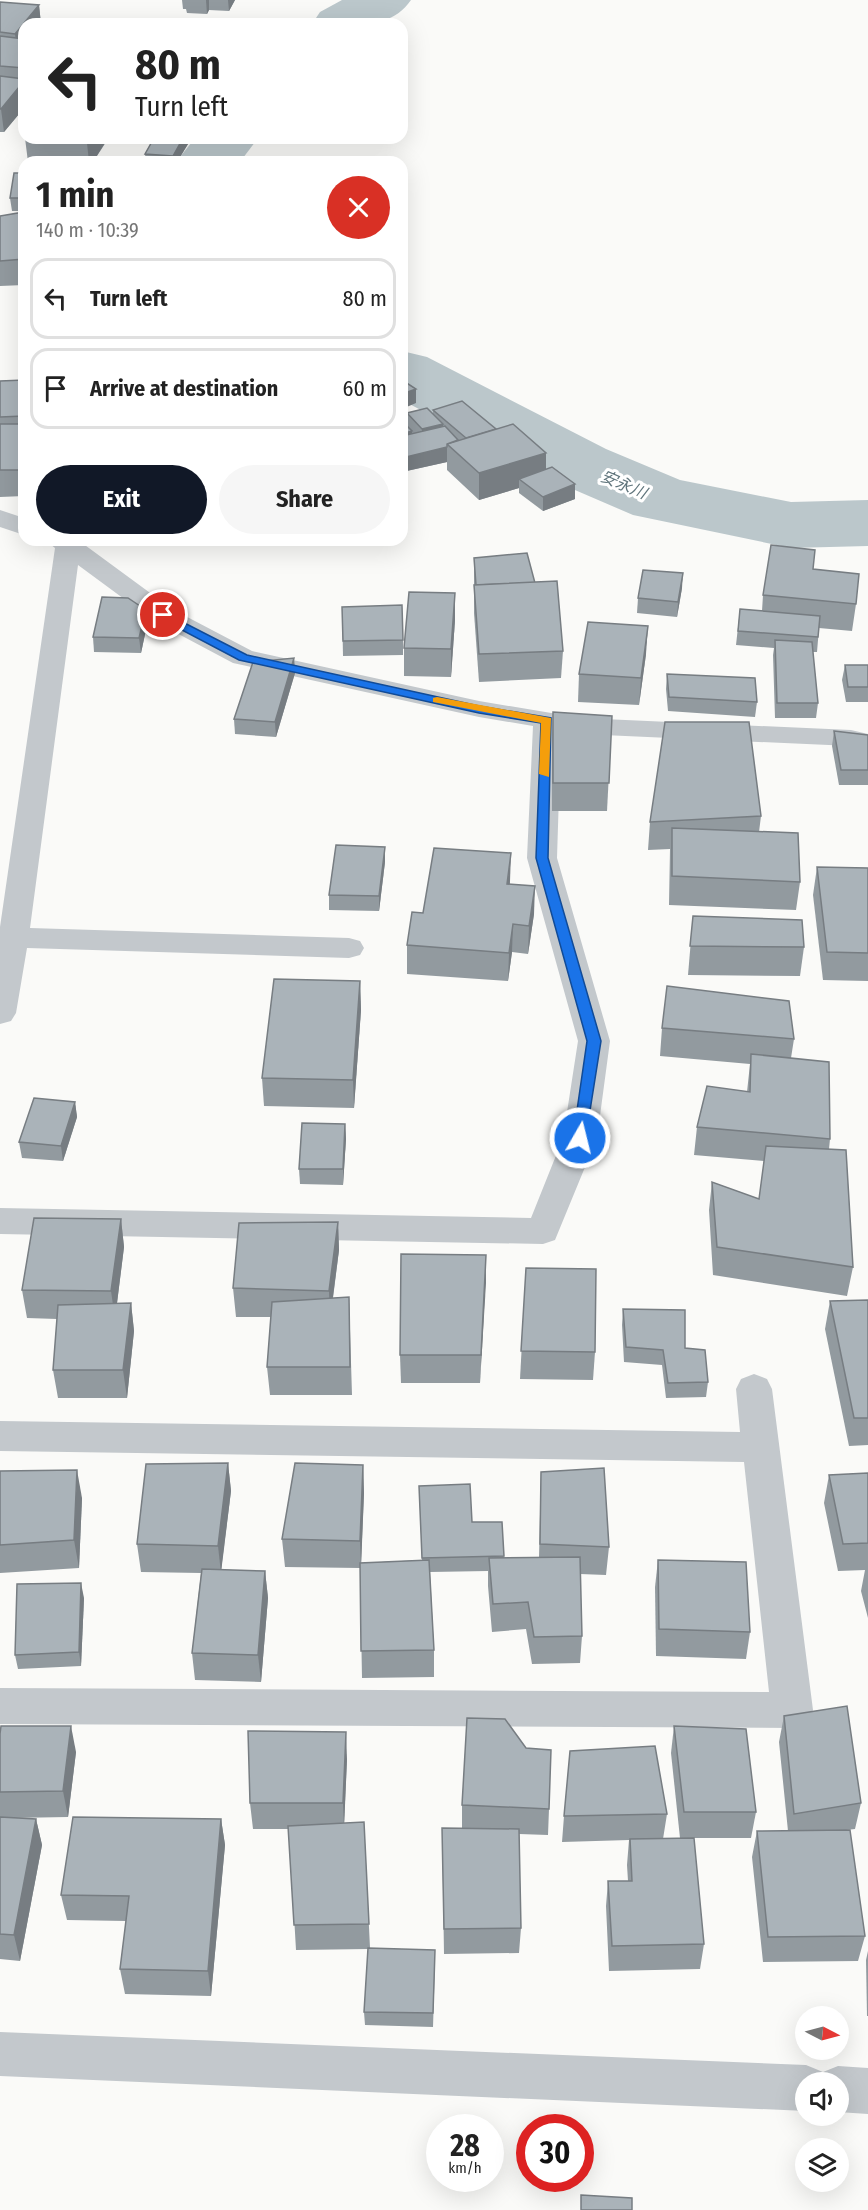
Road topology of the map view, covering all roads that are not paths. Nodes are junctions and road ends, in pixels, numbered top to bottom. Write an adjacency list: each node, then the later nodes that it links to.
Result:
1 (0, 518): 2 (street)
2 (18, 525)
3 (69, 546): 7 (street)
4 (75, 546): 5 (street)
5 (547, 721): 6 (street); 10 (street)
6 (868, 742)
7 (7, 937): 8 (street); 9 (street)
8 (349, 948)
9 (0, 1013)
10 (0, 1221)
11 (754, 1389): 13 (street)
12 (0, 1436): 13 (street)
13 (762, 1448): 14 (street)
14 (0, 1706)
15 (0, 2054): 16 (street)
16 (795, 2088)
17 (849, 2090): 18 (street)
18 (868, 2091)

